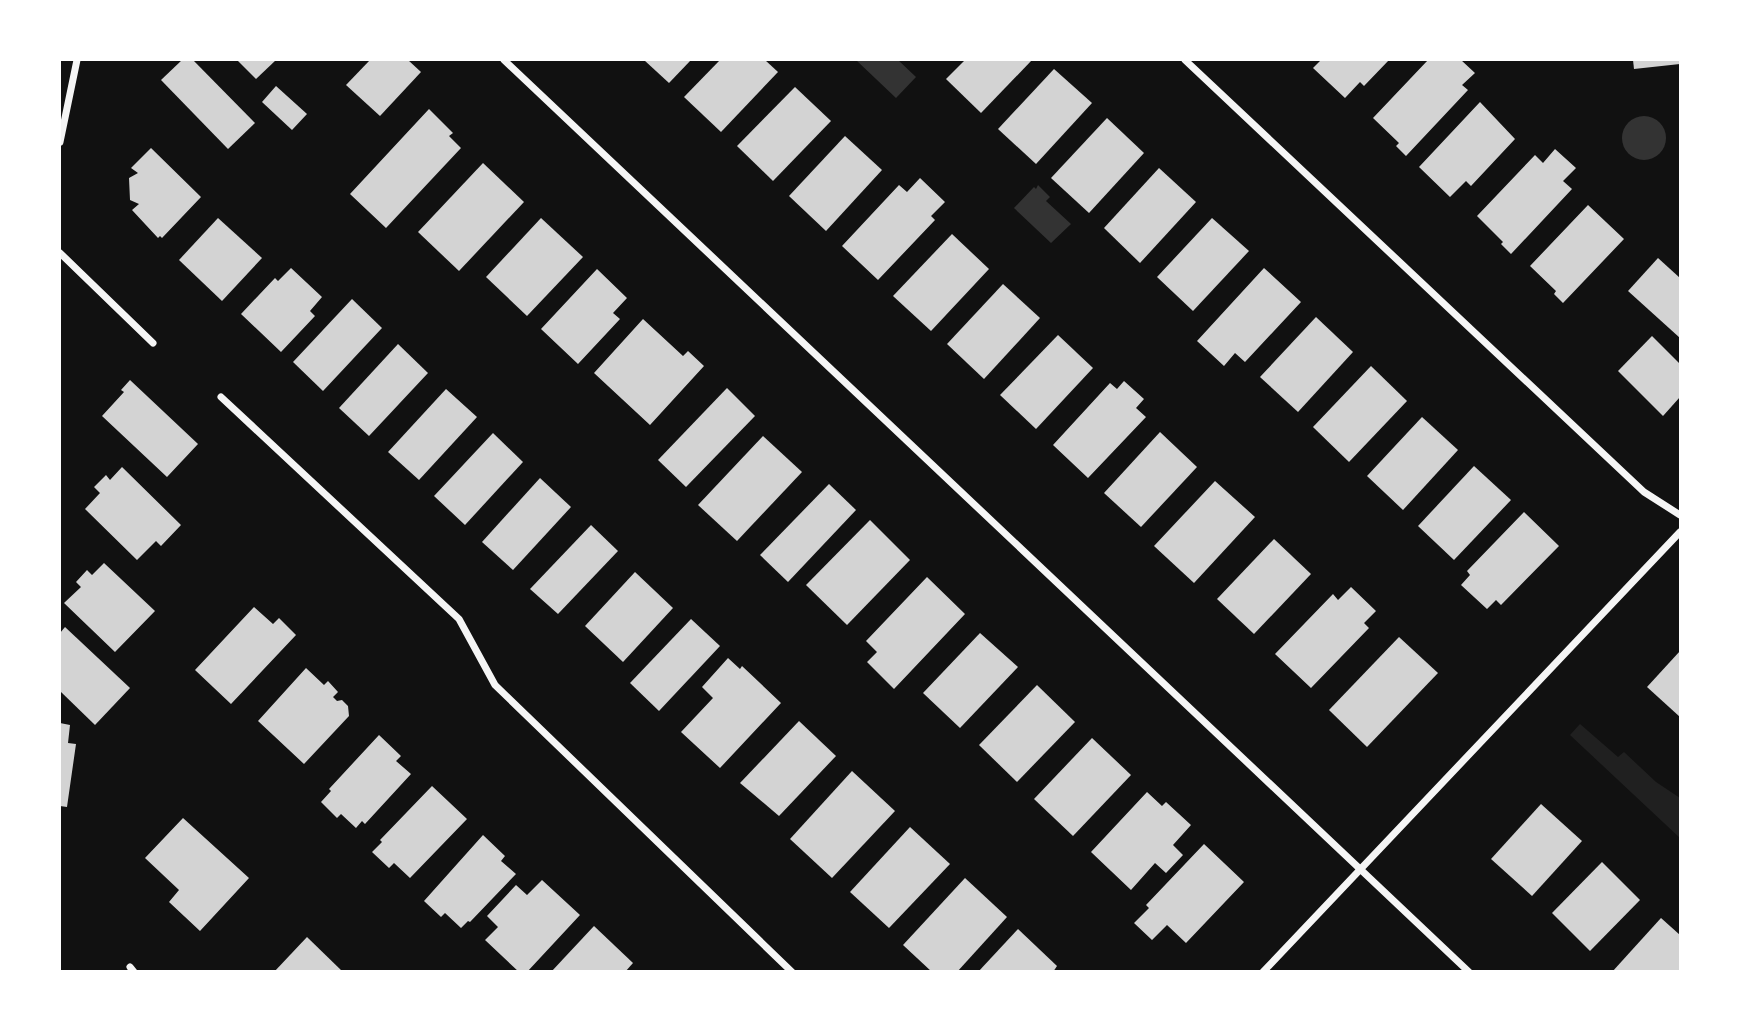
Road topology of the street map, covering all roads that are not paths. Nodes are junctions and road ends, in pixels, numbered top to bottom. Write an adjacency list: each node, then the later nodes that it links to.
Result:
1 (77, 60): 4 (street)
2 (503, 60): 10 (street)
3 (1185, 60): 8 (street)
4 (60, 142)
5 (60, 253): 6 (street)
6 (153, 343)
7 (221, 397): 11 (street)
8 (1681, 515)
9 (1681, 532): 10 (street)
10 (1361, 869): 12 (street); 13 (street)
11 (792, 971)
12 (1263, 971)
13 (1469, 971)

